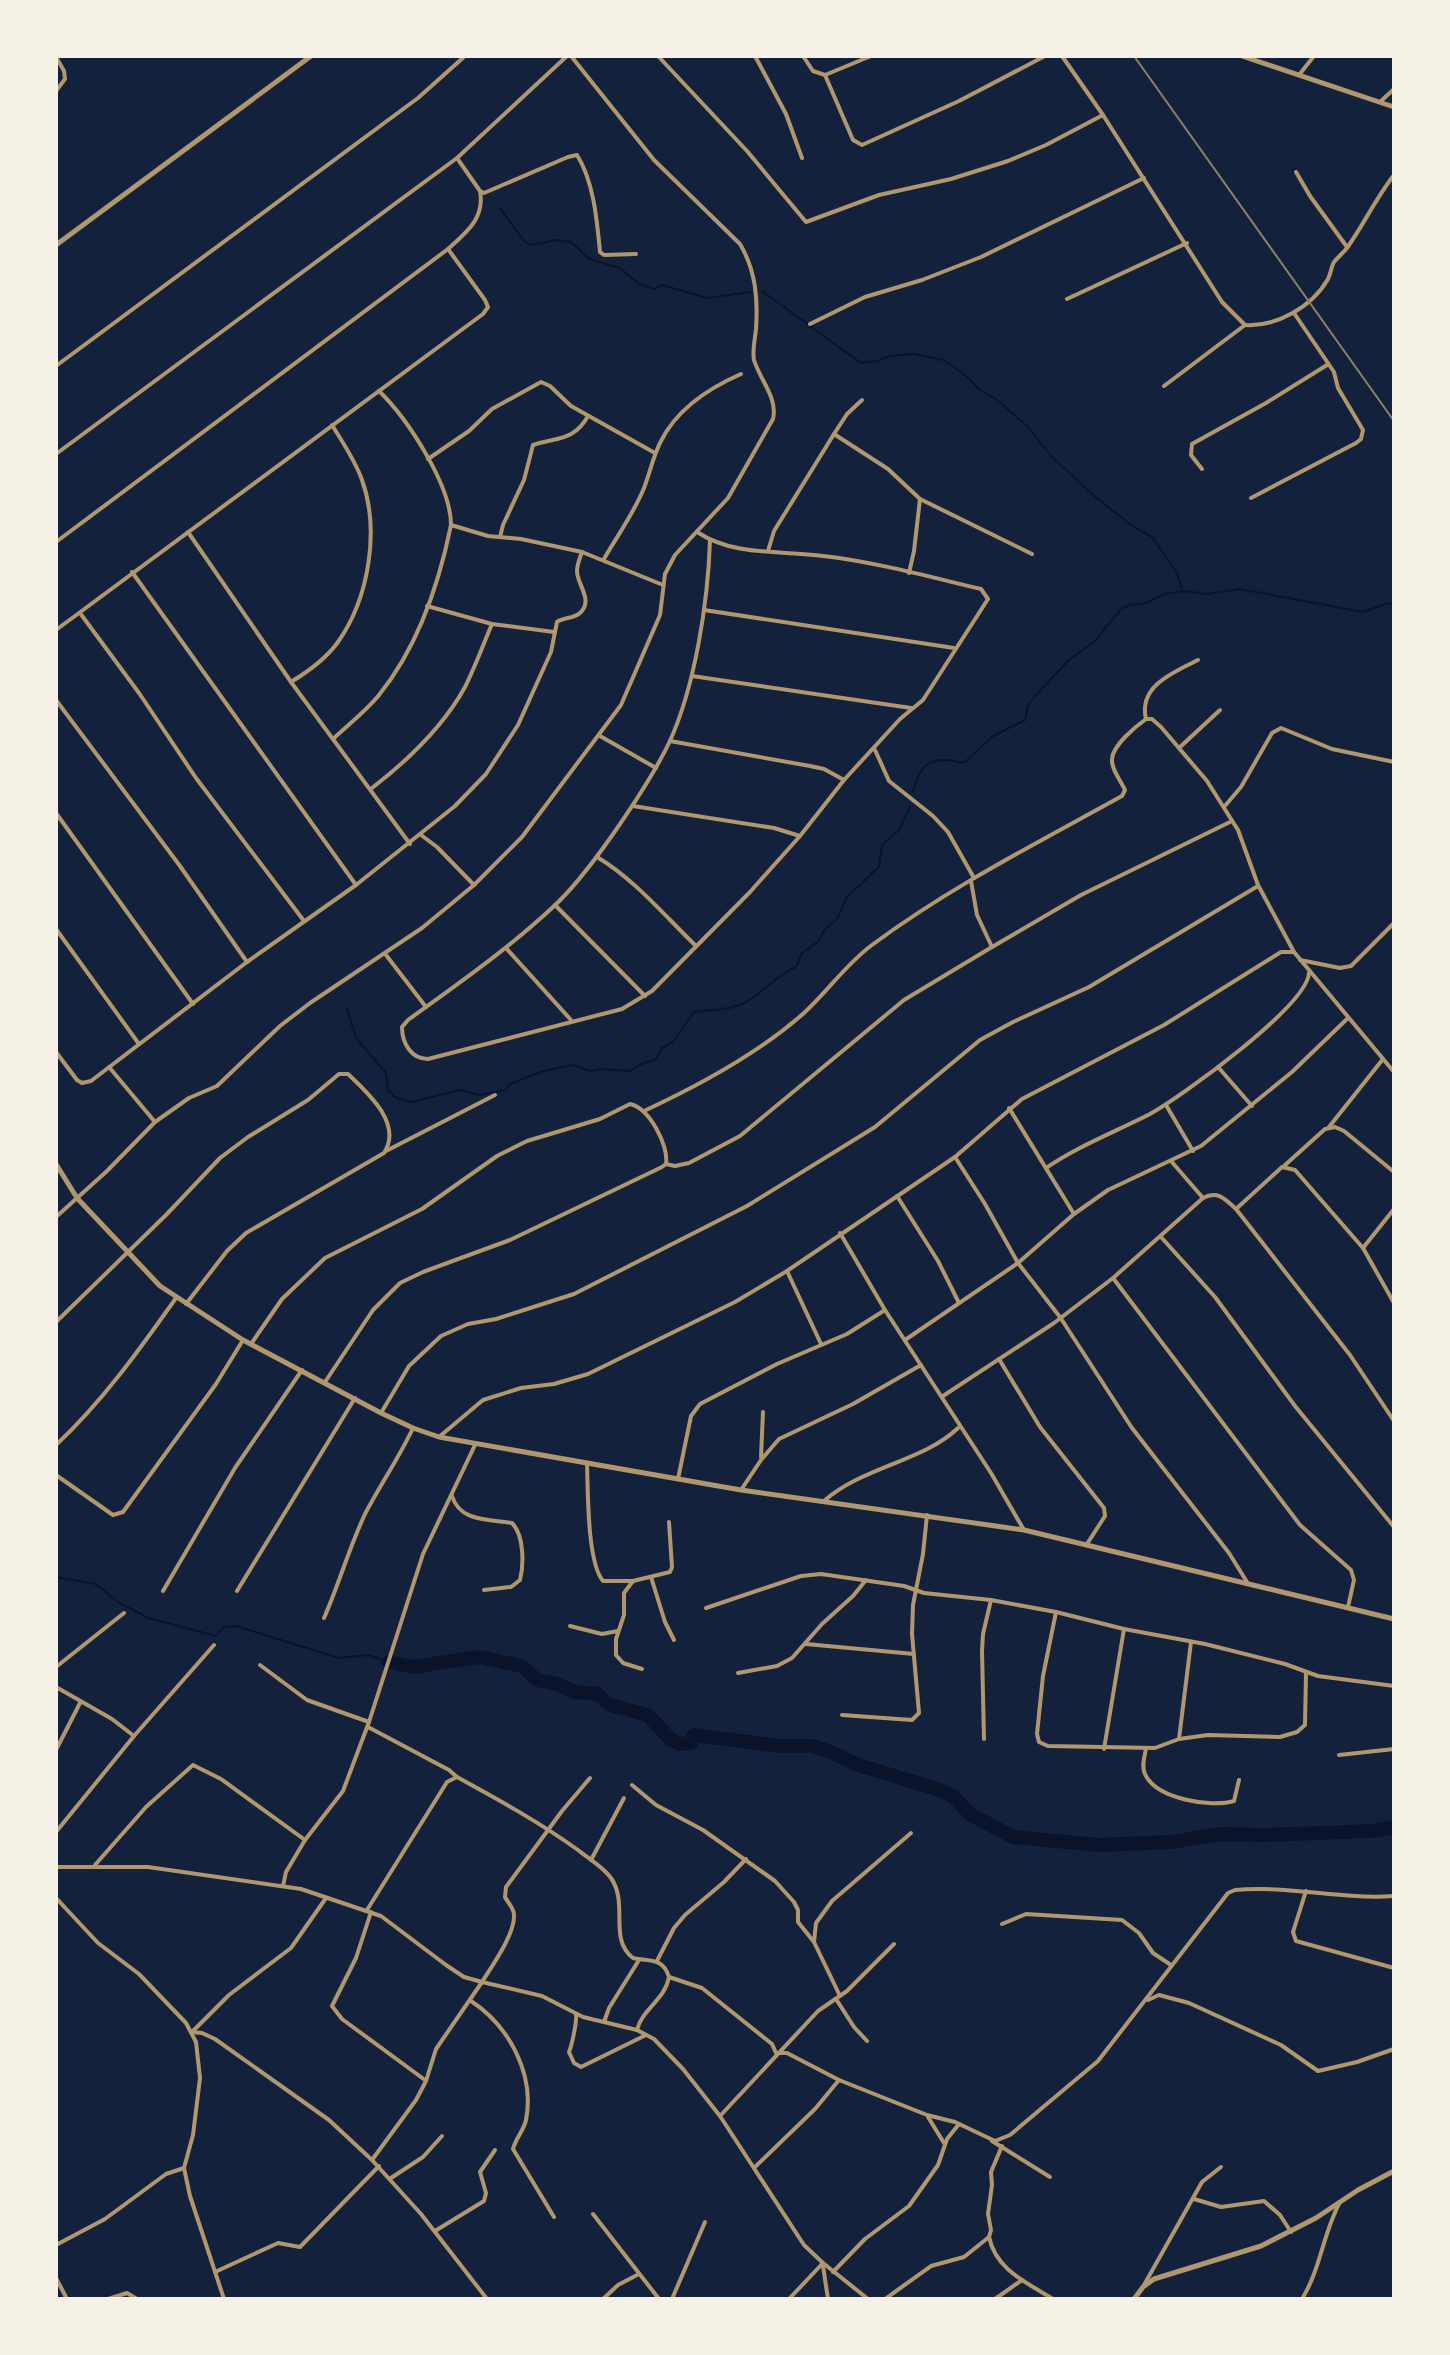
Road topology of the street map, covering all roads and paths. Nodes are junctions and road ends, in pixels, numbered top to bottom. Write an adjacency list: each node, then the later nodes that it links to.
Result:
1 (311, 56): 27 (street)
2 (465, 56): 36 (street)
3 (569, 56): 20 (street); 52 (street)
4 (658, 56): 19 (street)
5 (755, 56): 21 (street)
6 (803, 56): 13 (street)
7 (871, 56): 13 (street)
8 (1045, 56): 13 (street)
9 (1062, 56): 19 (street)
10 (1242, 56): 14 (street)
11 (1314, 56): 14 (street)
12 (56, 57): 16 (street)
13 (825, 75)
14 (1299, 75): 17 (street)
15 (1394, 89): 17 (street)
16 (56, 91)
17 (1380, 102): 18 (street)
18 (1394, 107)
19 (1103, 115): 24 (street)
20 (457, 158): 25 (street); 45 (street)
21 (802, 158)
22 (1296, 172): 28 (street)
23 (1394, 175): 28 (street)
24 (1144, 178): 26 (street); 33 (street)
25 (480, 191): 29 (street); 30 (street)
26 (1187, 243): 31 (street); 34 (street)
27 (56, 245)
28 (1347, 247): 32 (street)
29 (448, 249): 39 (street); 55 (street)
30 (636, 254)
31 (1067, 299)
32 (1294, 313): 34 (street); 35 (street)
33 (810, 324)
34 (1245, 325): 38 (street)
35 (1328, 364): 47 (street); 48 (street)
36 (56, 366)
37 (741, 374): 44 (street)
38 (1164, 386)
39 (379, 391): 42 (street); 46 (street)
40 (862, 400): 43 (street)
41 (588, 416): 44 (street); 46 (street); 53 (street)
42 (332, 425): 51 (street); 72 (street)
43 (834, 434): 49 (street); 56 (street)
44 (655, 453): 59 (street)
45 (56, 454)
46 (427, 460): 50 (street)
47 (1202, 469)
48 (1251, 498)
49 (920, 499): 58 (street); 61 (street)
50 (451, 525): 53 (street); 63 (street)
51 (188, 532): 60 (street); 72 (street)
52 (697, 532): 54 (street); 62 (street)
53 (500, 537): 57 (street)
54 (710, 540): 56 (street); 64 (street)
55 (56, 542)
56 (768, 551): 61 (street)
57 (582, 552): 59 (street); 68 (street)
58 (1032, 554)
59 (604, 559): 62 (street)
60 (132, 572): 65 (street); 95 (street)
61 (909, 573): 69 (street)
62 (663, 585): 77 (street)
63 (427, 606): 66 (street); 78 (street)
64 (704, 610): 69 (street); 71 (street)
65 (80, 613): 67 (street); 99 (street)
66 (492, 624): 68 (street); 85 (street)
67 (56, 630)
68 (554, 632): 90 (street)
69 (954, 648): 74 (street)
70 (1198, 660): 76 (street)
71 (691, 676): 74 (street); 79 (street)
72 (291, 682): 78 (street)
73 (56, 700): 108 (street)
74 (911, 708): 81 (street)
75 (1220, 710): 80 (street)
76 (1146, 719): 80 (street); 94 (street)
77 (600, 736): 83 (street); 96 (street)
78 (334, 738): 85 (street)
79 (670, 741): 83 (street); 84 (street)
80 (1179, 748): 87 (street)
81 (874, 749): 84 (street); 94 (street)
82 (1394, 762): 87 (street)
83 (656, 768): 86 (street)
84 (844, 780): 91 (street)
85 (372, 788): 92 (street)
86 (633, 806): 91 (street); 93 (street)
87 (1223, 807): 89 (street)
88 (56, 813): 111 (street)
89 (1232, 821): 97 (street); 103 (street)
90 (421, 835): 92 (street); 96 (street)
91 (800, 836): 102 (street)
92 (410, 844): 95 (street)
93 (597, 857): 98 (street); 102 (street)
94 (973, 879): 103 (street); 125 (street)
95 (356, 885): 99 (street)
96 (474, 885): 106 (street)
97 (1258, 885): 105 (street); 169 (street)
98 (555, 905): 104 (street); 110 (street)
99 (304, 921): 108 (street)
100 (1394, 923): 107 (street)
101 (56, 929): 115 (street)
102 (695, 945): 110 (street)
103 (992, 947): 133 (street)
104 (506, 948): 112 (street); 114 (street)
105 (1294, 952): 107 (street); 124 (street)
106 (385, 955): 112 (street); 126 (street)
107 (1300, 960): 109 (street)
108 (247, 962): 111 (street)
109 (1309, 971): 113 (street); 119 (street)
110 (645, 996): 114 (street)
111 (193, 1004): 115 (street)
112 (426, 1007): 114 (street)
113 (1348, 1018): 117 (street); 123 (street)
114 (572, 1021)
115 (139, 1044): 118 (street)
116 (56, 1052): 118 (street)
117 (1383, 1059): 120 (street); 127 (street)
118 (109, 1067): 126 (street)
119 (1218, 1067): 122 (street); 123 (street)
120 (1394, 1072)
121 (495, 1095): 129 (street)
122 (1166, 1105): 128 (street); 135 (street)
123 (1252, 1106): 128 (street)
124 (1009, 1108): 130 (street); 135 (street)
125 (644, 1111): 133 (street); 160 (street)
126 (155, 1122): 138 (street)
127 (1329, 1127): 134 (street); 136 (street)
128 (1193, 1151): 131 (street)
129 (384, 1153): 147 (street); 154 (street)
130 (955, 1157): 137 (street); 148 (street)
131 (1171, 1161): 139 (street); 142 (street)
132 (56, 1164): 138 (street)
133 (666, 1164): 165 (street)
134 (1282, 1167): 140 (street); 146 (street)
135 (1046, 1168): 142 (street)
136 (1394, 1172)
137 (897, 1196): 144 (street); 152 (street)
138 (77, 1198): 143 (street); 147 (street)
139 (1203, 1198): 140 (street); 145 (street)
140 (1236, 1209): 170 (street)
141 (1394, 1209): 146 (street)
142 (1074, 1214): 148 (street)
143 (56, 1217)
144 (840, 1233): 149 (street); 155 (street)
145 (1161, 1237): 150 (street); 185 (street)
146 (1363, 1248): 153 (street)
147 (127, 1251): 151 (street); 157 (street)
148 (1018, 1263): 152 (street); 156 (street)
149 (787, 1271): 161 (street); 173 (street)
150 (1113, 1278): 156 (street); 199 (street)
151 (176, 1298): 154 (street); 174 (street)
152 (959, 1303): 159 (street)
153 (1394, 1303)
154 (186, 1304): 158 (street)
155 (885, 1310): 159 (street); 161 (street)
156 (1060, 1317): 162 (street); 191 (street)
157 (56, 1322)
158 (243, 1340): 160 (street); 178 (street)
159 (905, 1340): 163 (street)
160 (251, 1344): 164 (street)
161 (821, 1344): 179 (street)
162 (999, 1359): 166 (street); 187 (street)
163 (921, 1365): 166 (street); 176 (street)
164 (302, 1370): 165 (street); 195 (street)
165 (325, 1382): 167 (street)
166 (943, 1396): 171 (street)
167 (355, 1398): 169 (street); 196 (street)
168 (763, 1412): 176 (street)
169 (381, 1413): 172 (street)
170 (1394, 1421)
171 (959, 1427): 182 (street); 186 (street)
172 (413, 1428): 173 (street); 203 (street)
173 (439, 1437): 175 (street)
174 (56, 1445)
175 (475, 1445): 177 (street); 181 (street)
176 (761, 1460): 180 (street)
177 (587, 1464): 179 (street); 192 (street)
178 (56, 1475)
179 (678, 1479): 180 (street)
180 (741, 1490): 182 (street)
181 (452, 1496): 194 (street); 222 (street)
182 (824, 1501): 183 (street)
183 (927, 1515): 186 (street); 193 (street)
184 (669, 1522): 188 (street)
185 (1394, 1527)
186 (1024, 1530): 187 (street)
187 (1087, 1544): 191 (street)
188 (651, 1577): 190 (street); 208 (street)
189 (866, 1580): 193 (street); 200 (street); 210 (street)
190 (633, 1581): 192 (street); 197 (street)
191 (1247, 1582): 199 (street)
192 (614, 1583): 197 (street)
193 (915, 1589): 198 (street); 212 (street)
194 (484, 1590)
195 (163, 1591)
196 (237, 1591)
197 (624, 1593): 207 (street)
198 (991, 1600): 201 (street); 224 (street)
199 (1348, 1607): 204 (street)
200 (706, 1608)
201 (1056, 1612): 206 (street); 227 (street)
202 (124, 1613): 214 (street)
203 (324, 1618)
204 (1394, 1619)
205 (570, 1626): 207 (street)
206 (1124, 1629): 209 (street); 227 (street)
207 (618, 1631): 215 (street)
208 (674, 1640)
209 (1191, 1642): 217 (street); 225 (street)
210 (806, 1644): 212 (street); 216 (street)
211 (214, 1645): 223 (street)
212 (914, 1654): 221 (street)
213 (260, 1665): 222 (street)
214 (56, 1667)
215 (642, 1669)
216 (738, 1673)
217 (1306, 1673): 218 (street); 225 (street)
218 (1394, 1686)
219 (56, 1687): 220 (street)
220 (80, 1703): 223 (street); 229 (street)
221 (842, 1715)
222 (368, 1725): 231 (street); 239 (street)
223 (134, 1736): 237 (street)
224 (984, 1739)
225 (1179, 1739): 226 (street)
226 (1146, 1748): 227 (street); 233 (street)
227 (1104, 1749)
228 (1394, 1749): 230 (street)
229 (56, 1750)
230 (1339, 1755)
231 (457, 1777): 236 (street); 249 (street)
232 (590, 1778): 236 (street)
233 (1239, 1780)
234 (632, 1785): 240 (street)
235 (624, 1798): 241 (street)
236 (549, 1829): 241 (street); 258 (street)
237 (56, 1832)
238 (911, 1833): 251 (street)
239 (305, 1840): 242 (street); 244 (street)
240 (746, 1859): 251 (street); 254 (street)
241 (591, 1860): 253 (street)
242 (95, 1865): 243 (street); 244 (street)
243 (56, 1867)
244 (283, 1886): 248 (street)
245 (1306, 1891): 246 (street); 255 (street); 256 (street)
246 (1394, 1896)
247 (56, 1898): 265 (street)
248 (326, 1898): 249 (street); 265 (street)
249 (369, 1911): 258 (street); 271 (street)
250 (1002, 1924): 255 (street)
251 (814, 1942): 259 (street)
252 (894, 1944): 259 (street)
253 (639, 1960): 254 (street); 263 (street)
254 (657, 1961): 257 (street)
255 (1171, 1965): 260 (street)
256 (1394, 1968)
257 (669, 1977): 264 (street); 269 (street)
258 (482, 1982): 261 (street); 262 (street)
259 (838, 1998): 267 (street); 269 (street)
260 (1147, 2000): 268 (street); 276 (street)
261 (471, 2001): 271 (street); 291 (street)
262 (575, 2013): 263 (street); 266 (street)
263 (604, 2022): 264 (street)
264 (637, 2030): 266 (street)
265 (192, 2032): 280 (street); 284 (street)
266 (646, 2035): 273 (street)
267 (867, 2041)
268 (1394, 2049)
269 (776, 2053): 270 (street); 273 (street)
270 (839, 2080): 272 (street); 282 (street)
271 (426, 2081): 280 (street)
272 (927, 2115): 274 (street); 277 (street)
273 (720, 2116): 282 (street)
274 (959, 2124): 276 (street); 277 (street)
275 (442, 2136): 287 (street)
276 (989, 2140): 278 (street)
277 (945, 2144): 300 (street)
278 (1002, 2146): 286 (street); 296 (street)
279 (495, 2150): 293 (street)
280 (372, 2160): 281 (street)
281 (379, 2166): 287 (street); 299 (street)
282 (755, 2167): 298 (street)
283 (1221, 2167): 288 (street)
284 (184, 2168): 297 (street); 299 (street)
285 (1394, 2171): 289 (street)
286 (1050, 2177)
287 (391, 2178): 293 (street)
288 (1193, 2198): 294 (street); 304 (street)
289 (1340, 2202): 294 (street); 305 (street)
290 (593, 2214): 301 (street)
291 (554, 2217)
292 (705, 2222): 313 (street)
293 (435, 2231): 310 (street)
294 (1291, 2232): 304 (street)
295 (56, 2235): 297 (street)
296 (989, 2237): 303 (street); 317 (street)
297 (58, 2243)
298 (823, 2263): 300 (street); 314 (street); 315 (street)
299 (215, 2272): 309 (street)
300 (833, 2272): 316 (street)
301 (639, 2274): 311 (street); 312 (street)
302 (56, 2278): 306 (street)
303 (1022, 2280): 318 (street); 319 (street)
304 (1143, 2287): 320 (street)
305 (1304, 2298)
306 (67, 2299)
307 (108, 2299): 308 (street)
308 (137, 2299)
309 (224, 2299)
310 (487, 2299)
311 (603, 2299)
312 (659, 2299)
313 (672, 2299)
314 (789, 2299)
315 (828, 2299)
316 (868, 2299)
317 (885, 2299)
318 (995, 2299)
319 (1053, 2299)
320 (1134, 2299)

